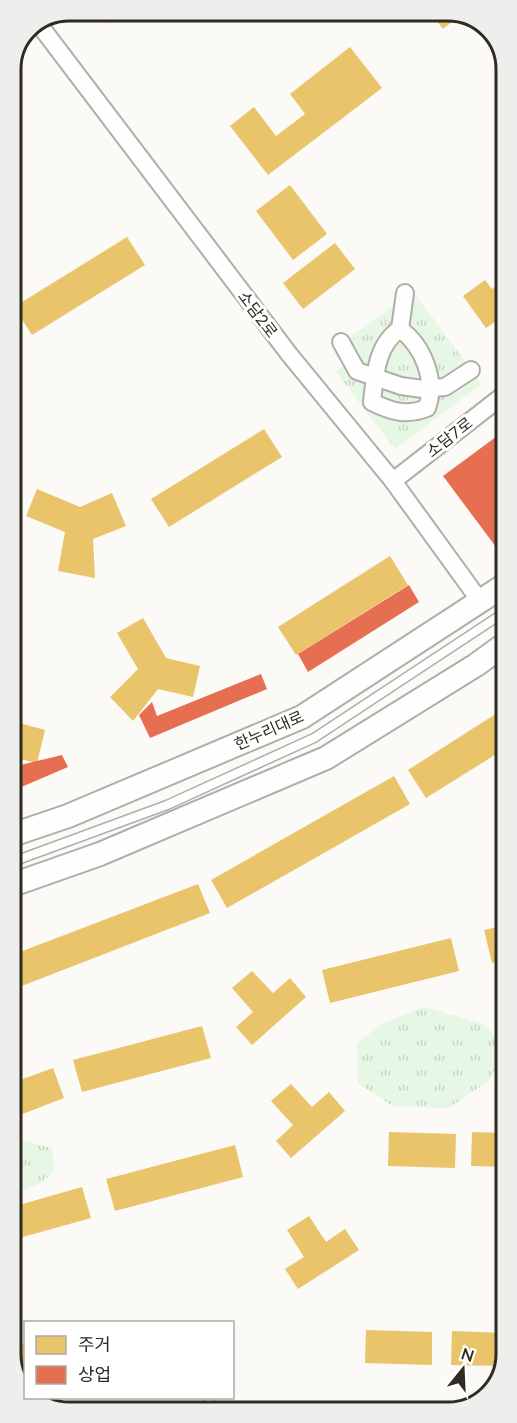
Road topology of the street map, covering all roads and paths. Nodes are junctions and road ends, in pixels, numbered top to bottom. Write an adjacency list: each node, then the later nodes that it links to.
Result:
1 (42, 29): 9 (street, 소담2로)
2 (405, 293): 3 (street)
3 (400, 328): 6 (street); 7 (street)
4 (341, 342): 6 (street)
5 (471, 370): 7 (street)
6 (375, 378): 7 (street); 7 (street)
7 (431, 386)
8 (496, 401): 9 (street, 소담7로)
9 (393, 481): 11 (street, 소담2로)
10 (496, 591): 11 (street, 한누리대로)
11 (480, 601): 14 (street, 한누리대로)
12 (496, 618): 15 (lane)
13 (496, 650): 16 (street)
14 (21, 833)
15 (21, 859)
16 (21, 882)

